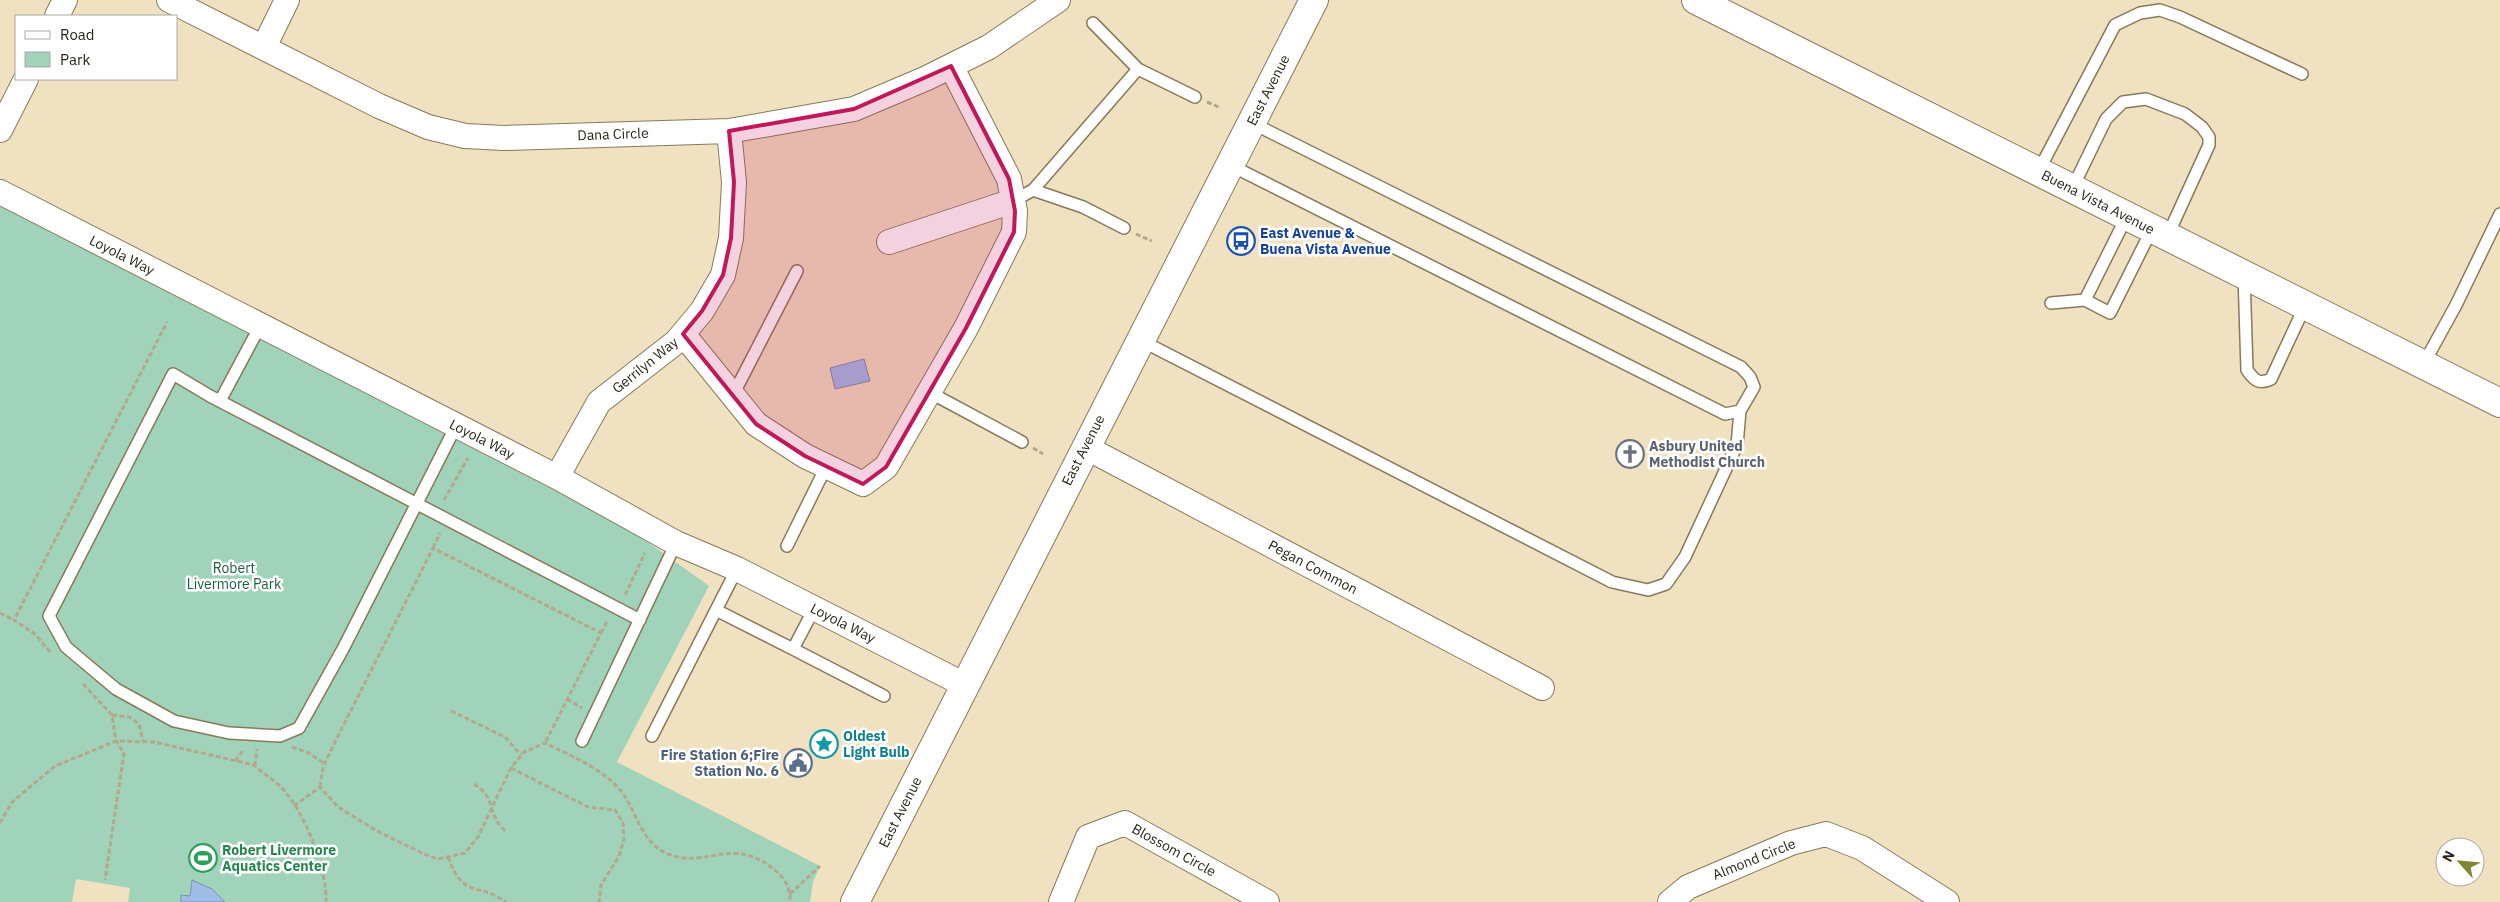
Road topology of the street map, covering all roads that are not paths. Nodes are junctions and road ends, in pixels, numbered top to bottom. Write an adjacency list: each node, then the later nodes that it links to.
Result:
1 (65, 0): 7 (street)
2 (169, 0): 9 (street, Dana Circle)
3 (287, 0): 9 (street)
4 (1058, 0): 10 (street, Dana Circle)
5 (1314, 0): 15 (main road, East Avenue)
6 (1696, 0): 19 (main road, Buena Vista Avenue)
7 (58, 15)
8 (1093, 23): 11 (lane)
9 (264, 48): 17 (street, Dana Circle)
10 (951, 66): 17 (street, Dana Circle); 22 (street)
11 (1138, 69): 14 (lane); 22 (lane)
12 (2302, 74): 19 (lane)
13 (25, 80): 16 (street)
14 (1195, 97)
15 (1252, 122): 18 (main road, East Avenue); 41 (lane)
16 (0, 130)
17 (729, 130): 34 (street, Gerrilyn Way)
18 (1230, 164): 35 (main road, East Avenue); 41 (lane)
19 (2038, 172): 20 (main road, Buena Vista Avenue)
20 (2072, 189): 24 (main road, Buena Vista Avenue); 26 (lane)
21 (0, 192): 33 (street, Loyola Way)
22 (1023, 196): 25 (lane); 27 (street); 37 (street)
23 (2500, 214): 36 (lane)
24 (2126, 216): 26 (main road, Buena Vista Avenue); 30 (lane)
25 (1124, 228)
26 (2160, 233): 29 (main road, Buena Vista Avenue); 30 (lane)
27 (889, 242)
28 (797, 271): 38 (lane)
29 (2244, 276): 32 (main road, Buena Vista Avenue); 32 (lane)
30 (2085, 300): 31 (lane)
31 (2051, 303)
32 (2305, 306): 36 (main road, Buena Vista Avenue)
33 (260, 326): 39 (lane); 42 (street, Loyola Way)
34 (683, 334): 38 (street); 46 (street, Gerrilyn Way)
35 (1140, 340): 41 (lane); 44 (main road, East Avenue)
36 (2423, 364): 40 (main road, Buena Vista Avenue)
37 (929, 392): 43 (lane); 45 (street)
38 (733, 395): 45 (street)
39 (220, 401): 47 (lane); 47 (lane)
40 (2500, 403)
41 (1740, 411)
42 (456, 426): 46 (street, Loyola Way); 47 (lane)
43 (1022, 442)
44 (1085, 447): 55 (main road, East Avenue); 56 (street, Pegan Common)
45 (826, 467): 49 (lane)
46 (557, 478): 48 (street, Loyola Way)
47 (418, 502): 53 (lane)
48 (676, 543): 50 (street, Loyola Way); 53 (lane)
49 (788, 546)
50 (737, 569): 51 (street, Loyola Way); 52 (lane)
51 (814, 608): 54 (lane); 55 (street, Loyola Way)
52 (716, 610): 54 (lane); 58 (lane)
53 (640, 620): 59 (lane)
54 (793, 649): 57 (lane)
55 (965, 685): 60 (main road, East Avenue)
56 (1542, 688)
57 (884, 696)
58 (652, 736)
59 (582, 741)
60 (861, 900)
61 (1061, 902): 62 (street, Blossom Circle)
62 (1268, 902)
63 (1670, 902): 64 (street, Almond Circle)
64 (1947, 902)

